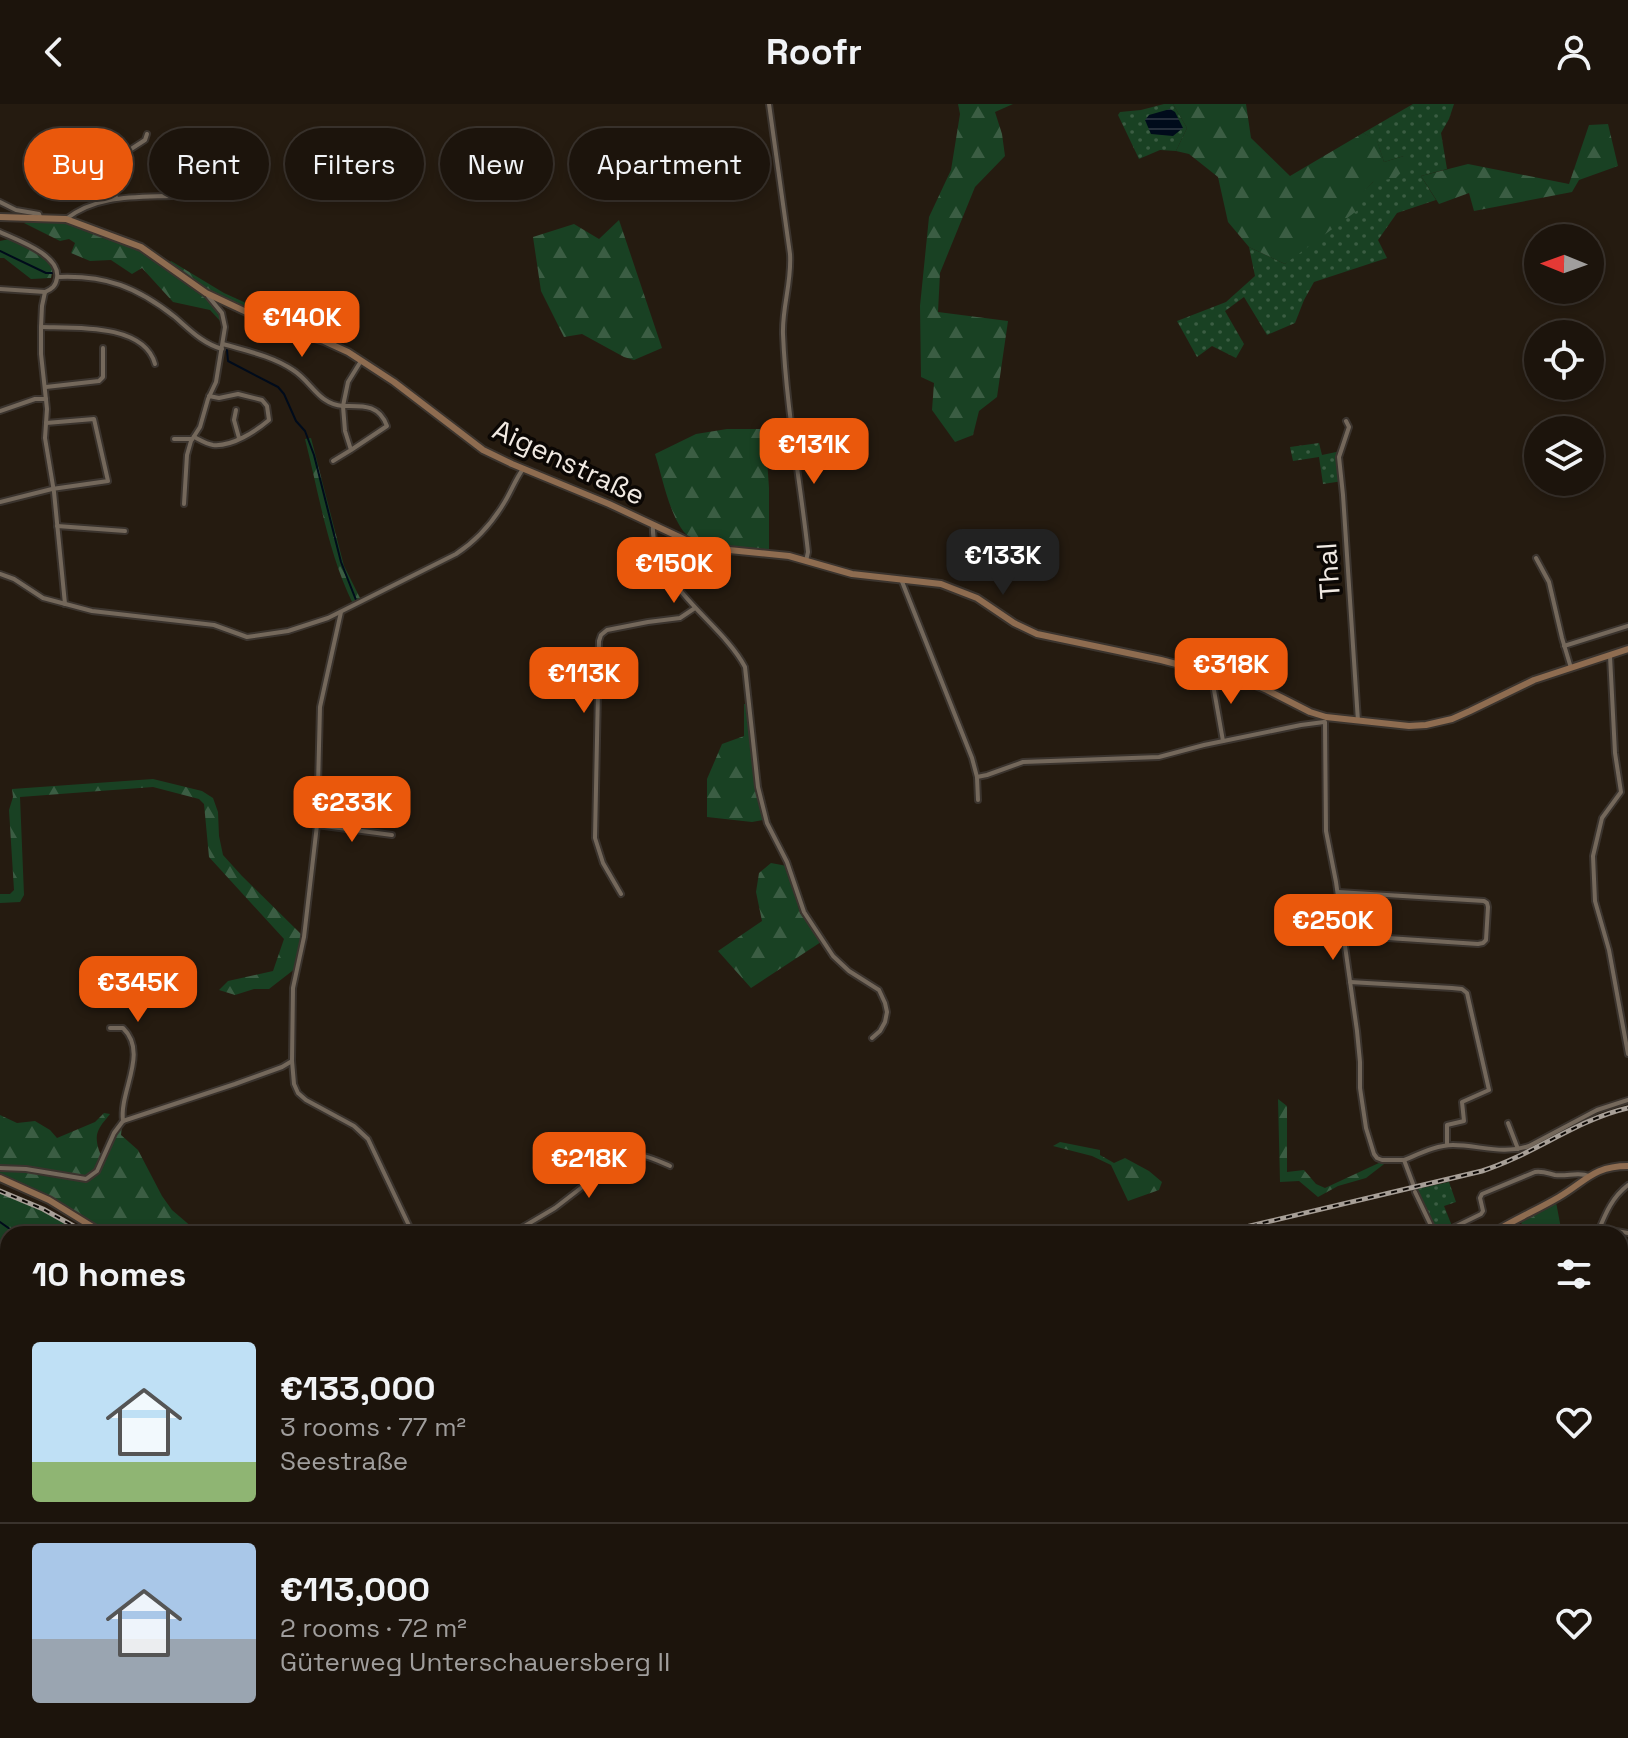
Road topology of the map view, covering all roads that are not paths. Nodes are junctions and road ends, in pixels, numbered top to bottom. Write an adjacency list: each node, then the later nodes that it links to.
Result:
1 (769, 104): 40 (street)
2 (147, 134): 3 (street)
3 (133, 148)
4 (108, 200): 8 (street)
5 (0, 202): 7 (street)
6 (0, 217): 7 (street, Aigenstraße)
7 (40, 217): 8 (street, Aigenstraße)
8 (66, 219): 13 (street, Aigenstraße)
9 (0, 232): 10 (street)
10 (58, 277): 12 (street); 15 (street)
11 (0, 289): 12 (street)
12 (45, 292): 14 (street)
13 (206, 293): 15 (street); 17 (street, Aigenstraße)
14 (41, 327): 18 (street); 19 (street)
15 (222, 346): 20 (street); 22 (street)
16 (103, 348): 19 (street)
17 (361, 361): 22 (street); 32 (street, Aigenstraße)
18 (155, 364)
19 (46, 387): 21 (street)
20 (209, 396): 27 (street); 28 (street)
21 (46, 399): 24 (street); 26 (street)
22 (343, 406): 30 (street); 30 (street)
23 (236, 410): 28 (street)
24 (0, 411)
25 (1346, 421): 53 (street, Thal)
26 (46, 423): 33 (street); 33 (street)
27 (193, 438): 28 (street); 29 (street); 35 (street)
28 (239, 438)
29 (174, 439)
30 (351, 450): 31 (street)
31 (333, 461)
32 (523, 469): 36 (street, Aigenstraße); 45 (street)
33 (52, 489): 34 (street); 37 (street)
34 (0, 502)
35 (184, 504)
36 (653, 524): 40 (street, Aigenstraße); 44 (street)
37 (57, 526): 38 (street); 43 (street)
38 (125, 531)
39 (1536, 558): 47 (street)
40 (806, 561): 42 (street, Aigenstraße)
41 (0, 574): 43 (street)
42 (901, 579): 51 (street, Aigenstraße); 55 (street)
43 (65, 604): 45 (street)
44 (695, 608): 60 (street); 64 (street)
45 (341, 612): 57 (street)
46 (1628, 626): 47 (street)
47 (1564, 646): 50 (street)
48 (1628, 649): 49 (street, Aigenstraße)
49 (1610, 655): 50 (street, Aigenstraße); 65 (street)
50 (1571, 668): 53 (street, Aigenstraße)
51 (1211, 673): 52 (street, Aigenstraße); 54 (street)
52 (1325, 720): 53 (street, Aigenstraße); 54 (street); 59 (street)
53 (1358, 721)
54 (1223, 741): 55 (street)
55 (977, 777): 56 (street)
56 (978, 800)
57 (317, 825): 58 (street); 66 (street)
58 (392, 835)
59 (1338, 892): 61 (street); 61 (street)
60 (621, 894)
61 (1343, 935): 62 (street)
62 (1350, 982): 70 (street); 72 (street)
63 (110, 1028): 68 (street)
64 (872, 1038)
65 (1628, 1054)
66 (292, 1061): 68 (street); 82 (street)
67 (1628, 1100): 71 (street)
68 (123, 1121): 75 (street)
69 (1508, 1123): 71 (street)
70 (1447, 1145): 71 (street); 72 (street)
71 (1518, 1149)
72 (1404, 1160): 78 (street)
73 (670, 1166): 83 (street)
74 (1628, 1166): 76 (street)
75 (0, 1168)
76 (1589, 1176): 85 (street); 86 (street)
77 (0, 1178): 81 (street)
78 (1413, 1184)
79 (1628, 1185): 87 (street)
80 (1415, 1192): 84 (street)
81 (91, 1226)
82 (409, 1226)
83 (525, 1226)
84 (1432, 1226)
85 (1455, 1226)
86 (1506, 1226)
87 (1600, 1226)

